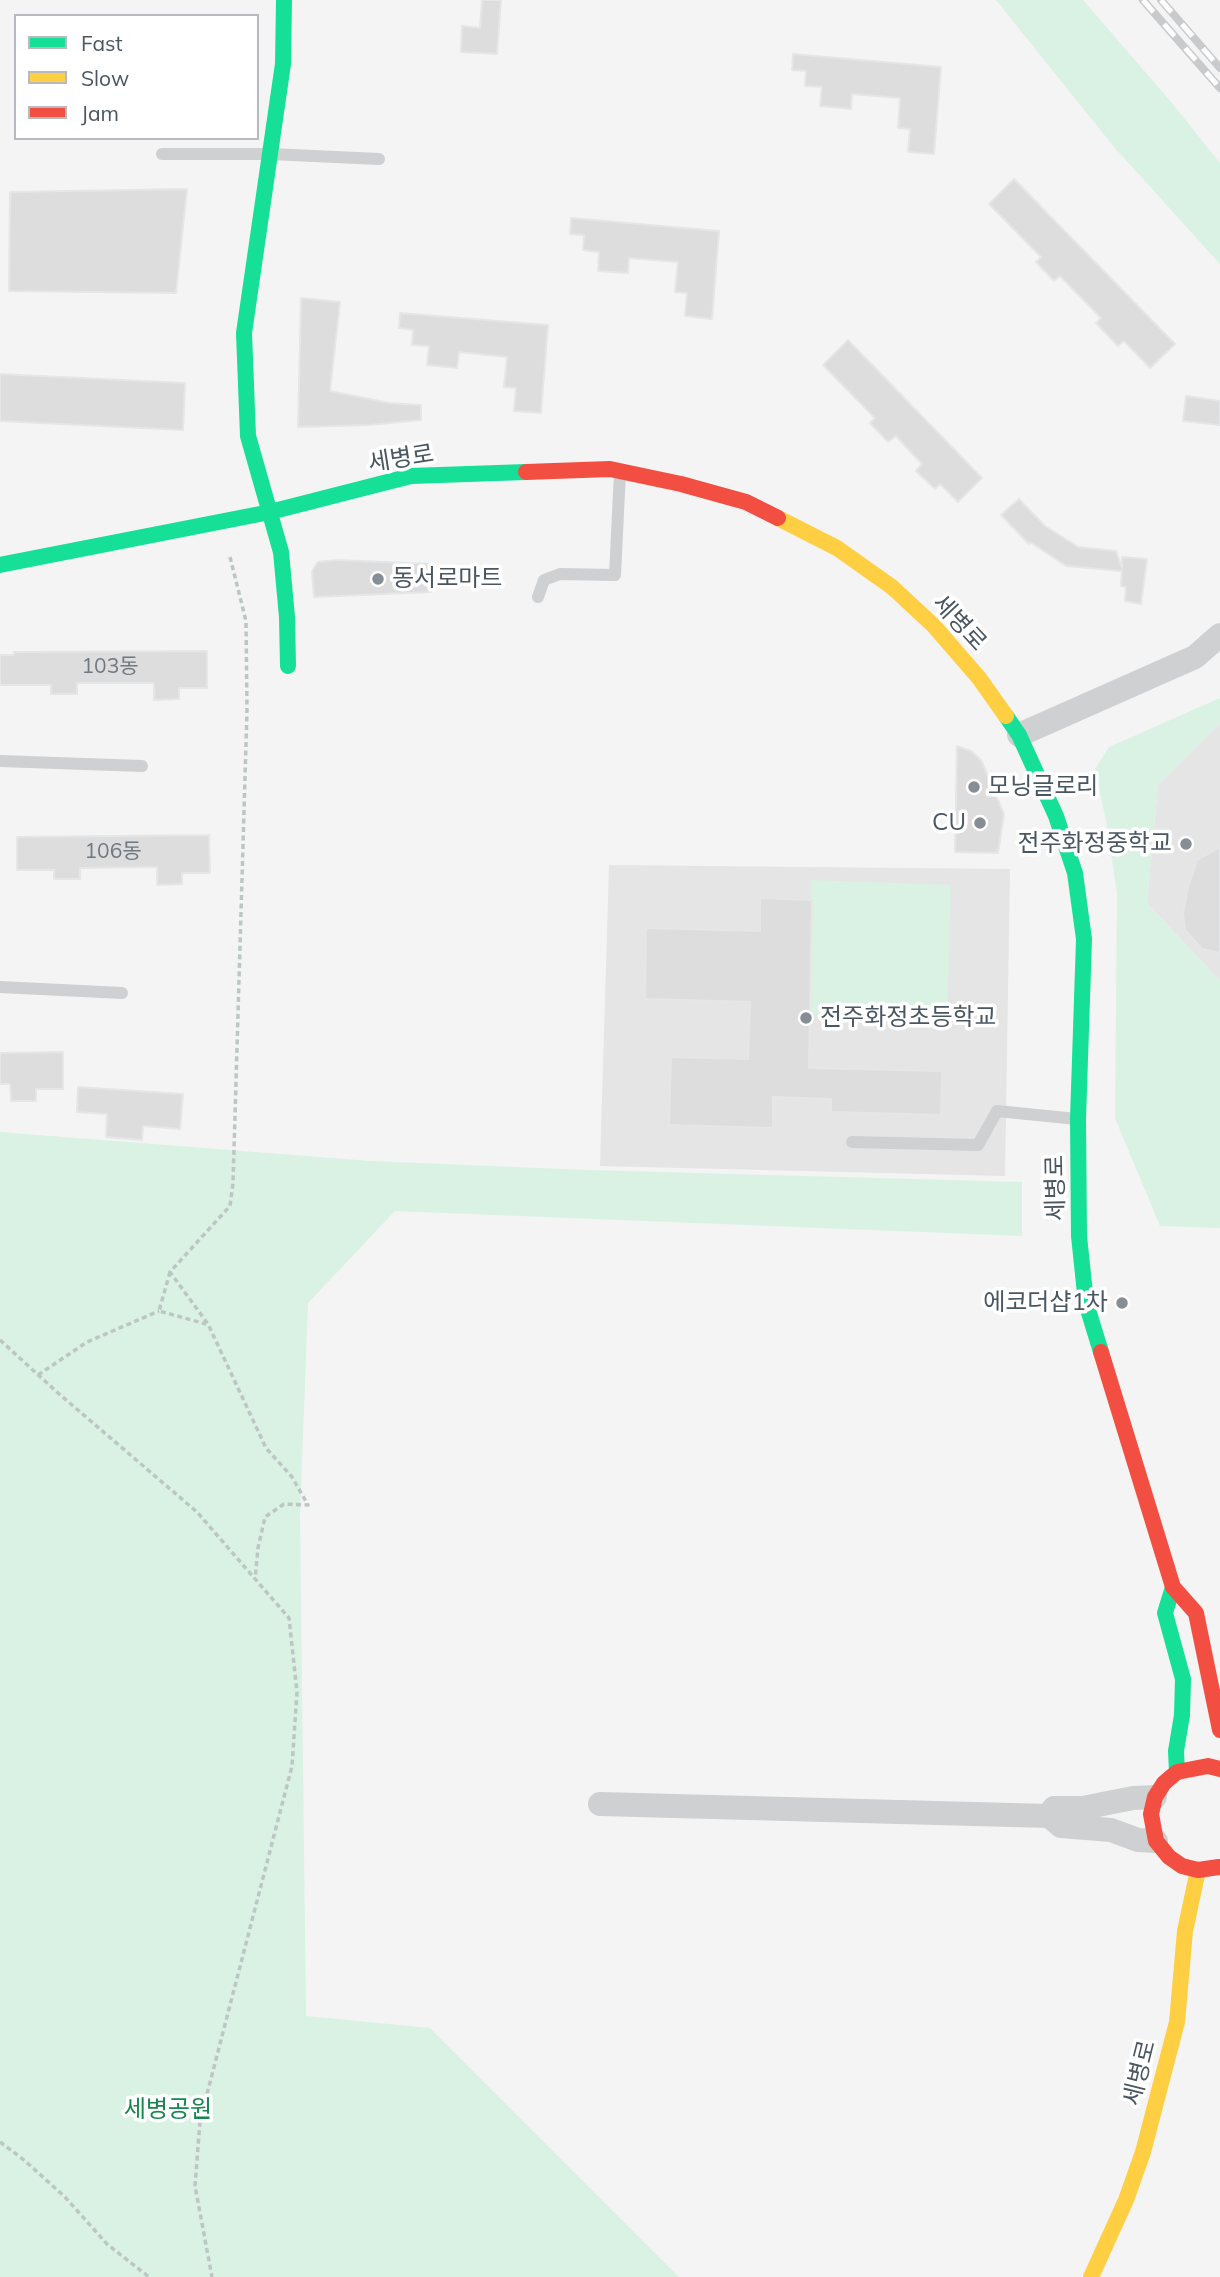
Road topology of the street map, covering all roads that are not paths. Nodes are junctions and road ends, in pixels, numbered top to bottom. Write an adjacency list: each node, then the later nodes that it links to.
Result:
1 (284, 0): 3 (street)
2 (162, 154): 3 (lane)
3 (271, 154): 4 (lane); 6 (street)
4 (379, 159)
5 (621, 471): 6 (street, 세병로); 8 (lane); 11 (street, 세병로)
6 (270, 512): 7 (street, 세병로); 10 (street)
7 (0, 565)
8 (537, 597)
9 (1220, 635): 11 (street)
10 (288, 666)
11 (1018, 735): 16 (street, 세병로)
12 (0, 761): 13 (lane)
13 (142, 766)
14 (0, 987): 15 (lane)
15 (122, 993)
16 (1078, 1119): 17 (lane); 18 (street, 세병로)
17 (852, 1142)
18 (1173, 1587): 19 (street, 세병로); 21 (street, 세병로)
19 (1220, 1730)
20 (1220, 1769): 21 (street)
21 (1177, 1772): 22 (street)
22 (1155, 1797): 24 (street); 25 (street)
23 (600, 1804): 24 (street)
24 (1049, 1816): 25 (street)
25 (1156, 1841): 27 (street)
26 (1220, 1867): 27 (street)
27 (1198, 1870): 28 (street, 세병로)
28 (1091, 2277)

